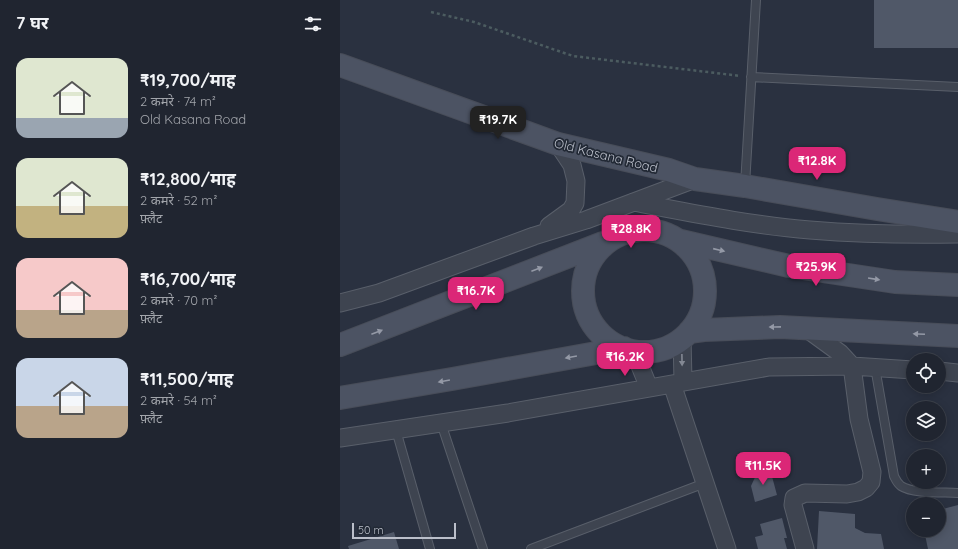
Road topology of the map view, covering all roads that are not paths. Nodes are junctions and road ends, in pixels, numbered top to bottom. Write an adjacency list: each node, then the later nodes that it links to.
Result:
1 (756, 0): 3 (lane)
2 (340, 65): 5 (main road, Old Kasana Road)
3 (751, 77): 4 (lane); 7 (lane)
4 (958, 87)
5 (558, 144): 6 (main road, Old Kasana Road); 11 (street)
6 (695, 179): 7 (main road, Old Kasana Road); 8 (street)
7 (745, 186): 9 (main road, Old Kasana Road)
8 (633, 202): 10 (street); 11 (street)
9 (958, 222)
10 (958, 234)
11 (534, 236): 15 (street)
12 (681, 241): 13 (main road); 14 (main road, one-way to 14); 17 (main road)
13 (604, 244): 19 (main road, one-way to 13); 20 (main road)
14 (958, 285)
15 (340, 303)
16 (807, 329): 17 (main road, one-way to 17); 18 (main road, one-way to 16); 21 (street)
17 (685, 334): 20 (main road); 26 (street, one-way to 26)
18 (958, 336)
19 (340, 345)
20 (629, 349): 27 (street); 28 (main road, one-way to 28)
21 (852, 366): 22 (street); 26 (street); 38 (street)
22 (875, 367): 23 (street); 33 (lane)
23 (906, 369)
24 (946, 372): 25 (street)
25 (958, 373)
26 (677, 383): 27 (street); 32 (street)
27 (650, 388): 29 (street)
28 (340, 398)
29 (441, 423): 30 (street); 35 (lane)
30 (396, 430): 31 (street); 34 (lane)
31 (340, 438)
32 (705, 483): 36 (lane); 37 (street)
33 (958, 493)
34 (430, 549)
35 (483, 549)
36 (531, 549)
37 (727, 549)
38 (805, 549)

